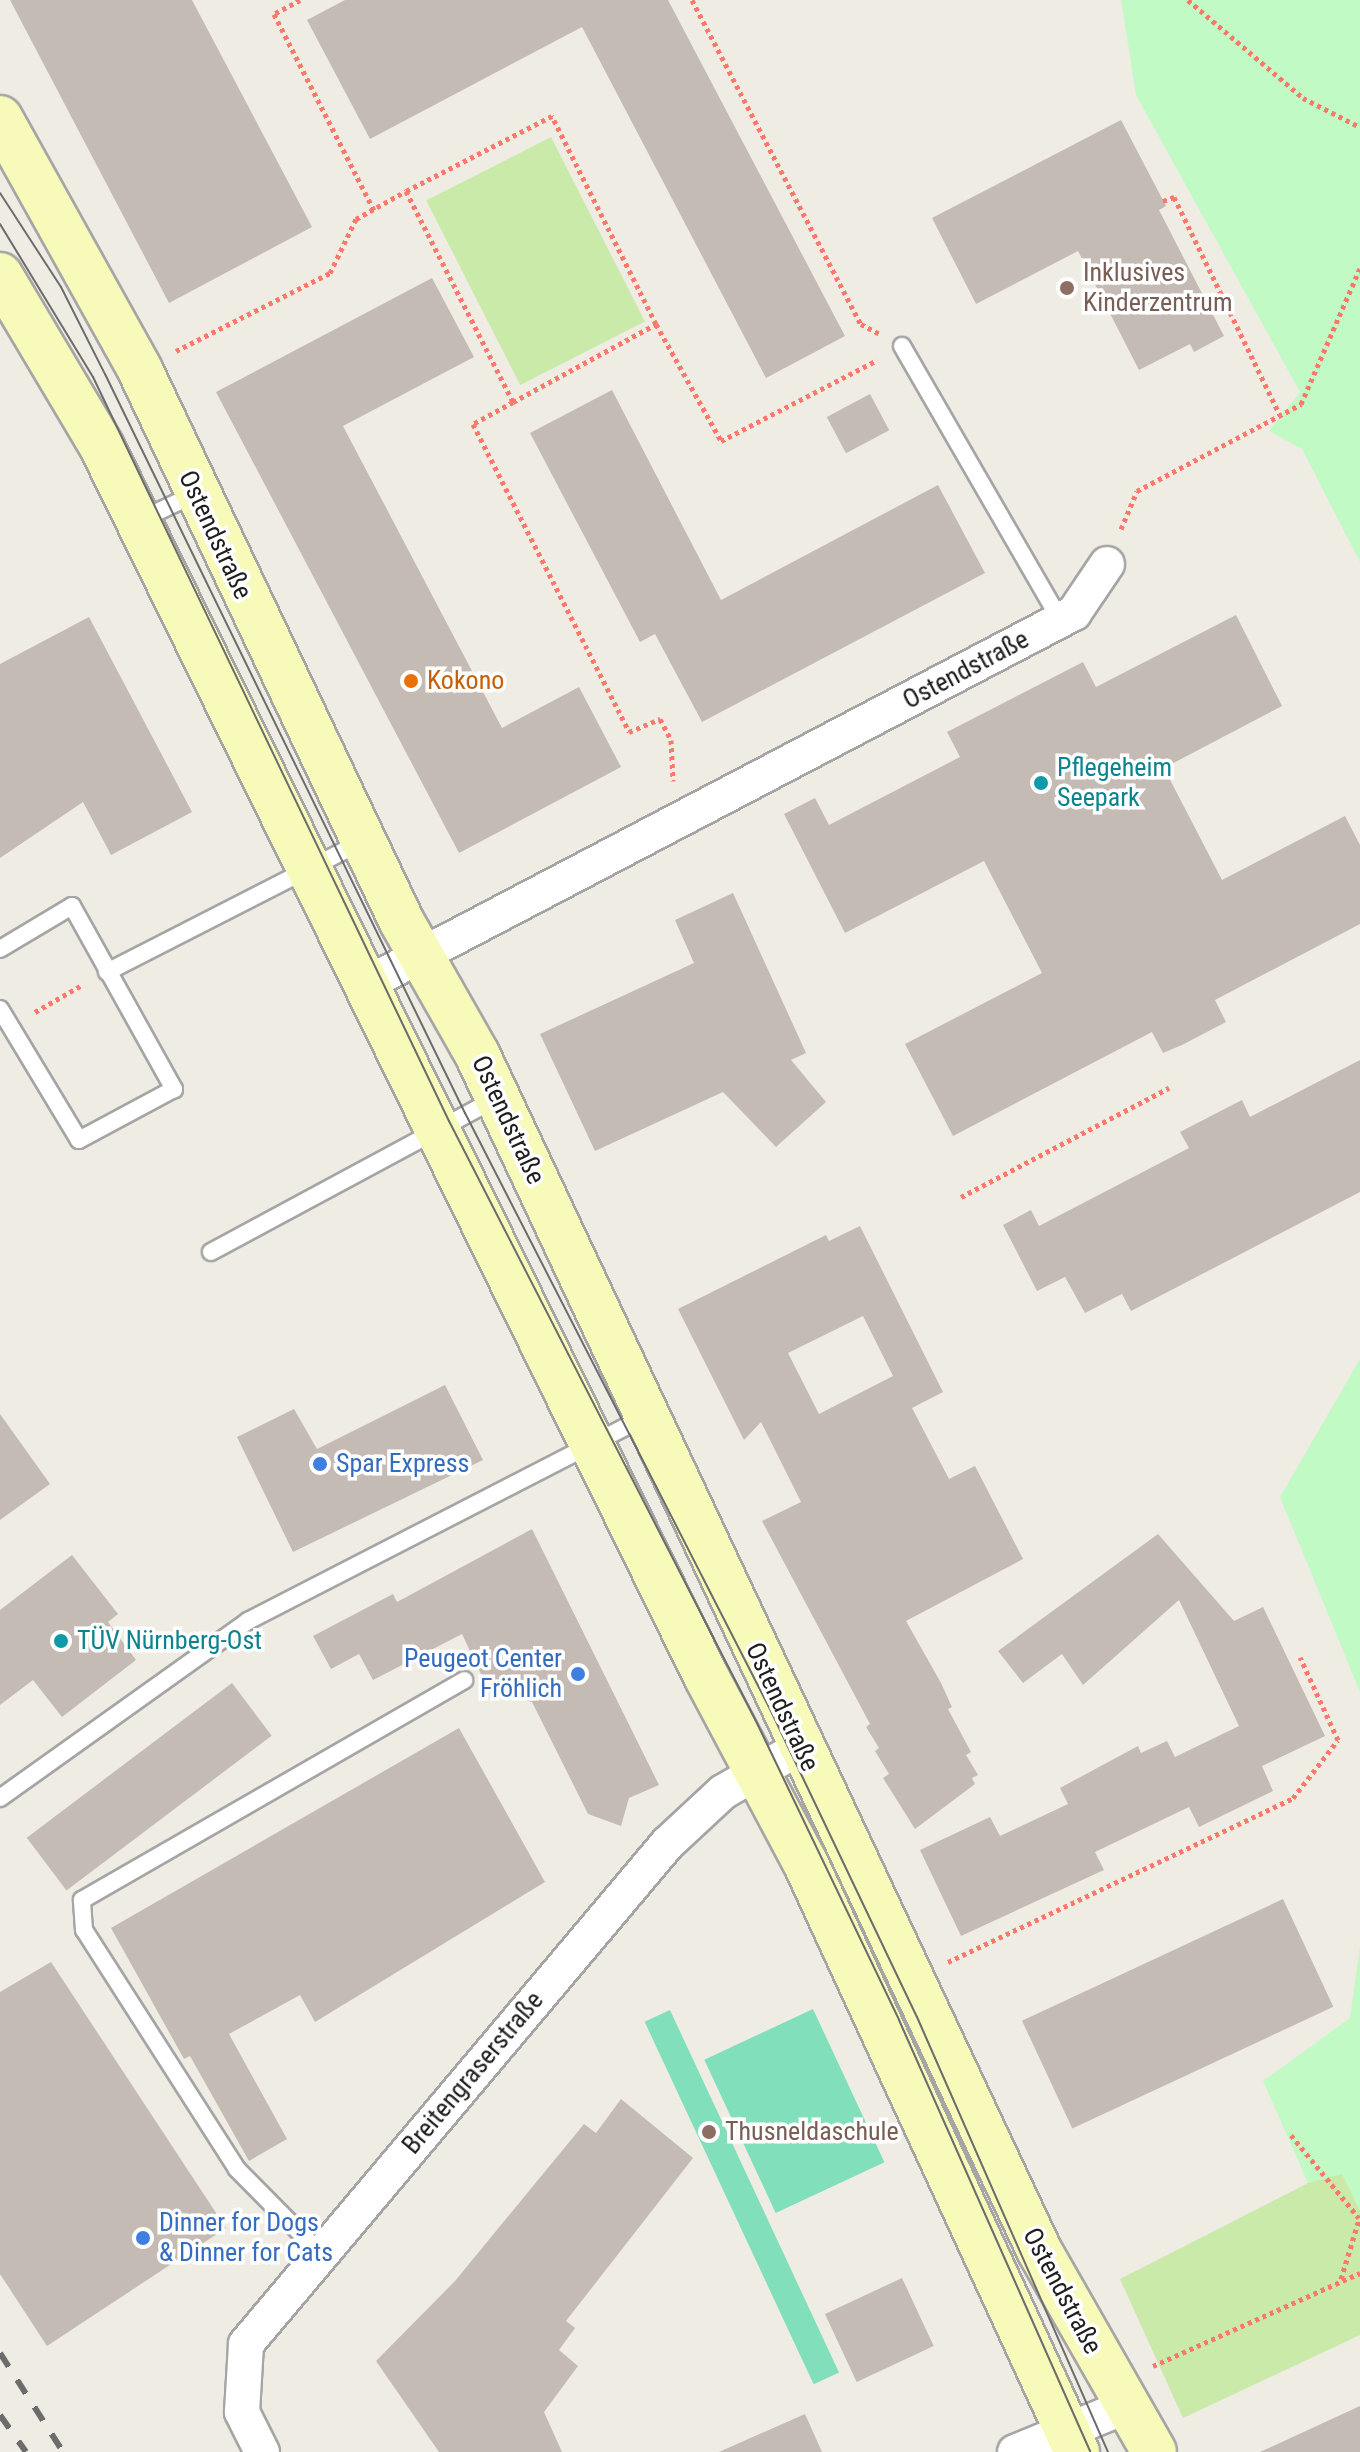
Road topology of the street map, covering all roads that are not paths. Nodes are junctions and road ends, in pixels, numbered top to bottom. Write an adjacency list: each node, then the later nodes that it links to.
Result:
1 (7, 147): 4 (main road, Ostendstraße)
2 (0, 275): 5 (main road, Ostendstraße)
3 (902, 346): 7 (lane)
4 (195, 494): 5 (lane); 8 (main road, Ostendstraße)
5 (139, 521): 9 (main road, Ostendstraße)
6 (1107, 564): 7 (street, Ostendstraße)
7 (1060, 620): 11 (street, Ostendstraße)
8 (363, 841): 9 (lane); 11 (main road, Ostendstraße)
9 (310, 865): 12 (lane); 13 (main road, Ostendstraße)
10 (0, 949): 12 (lane)
11 (423, 956): 13 (street, Ostendstraße); 15 (main road, Ostendstraße)
12 (107, 972): 14 (lane)
13 (368, 983): 16 (main road, Ostendstraße)
14 (0, 1009)
15 (498, 1097): 16 (lane); 18 (main road, Ostendstraße)
16 (437, 1127): 17 (lane); 19 (main road, Ostendstraße)
17 (211, 1252)
18 (645, 1417): 19 (lane); 21 (main road, Ostendstraße)
19 (592, 1445): 22 (main road, Ostendstraße); 23 (lane)
20 (464, 1680): 24 (lane)
21 (801, 1747): 22 (street, Breitengraserstraße); 25 (main road, Ostendstraße)
22 (755, 1771): 24 (street, Breitengraserstraße); 26 (main road, Ostendstraße)
23 (0, 1798)
24 (322, 2255): 27 (street, Breitengraserstraße)
25 (1127, 2406): 26 (street); 29 (main road, Ostendstraße)
26 (1072, 2441): 28 (street)
27 (262, 2452)
28 (1015, 2452)
29 (1154, 2452)

